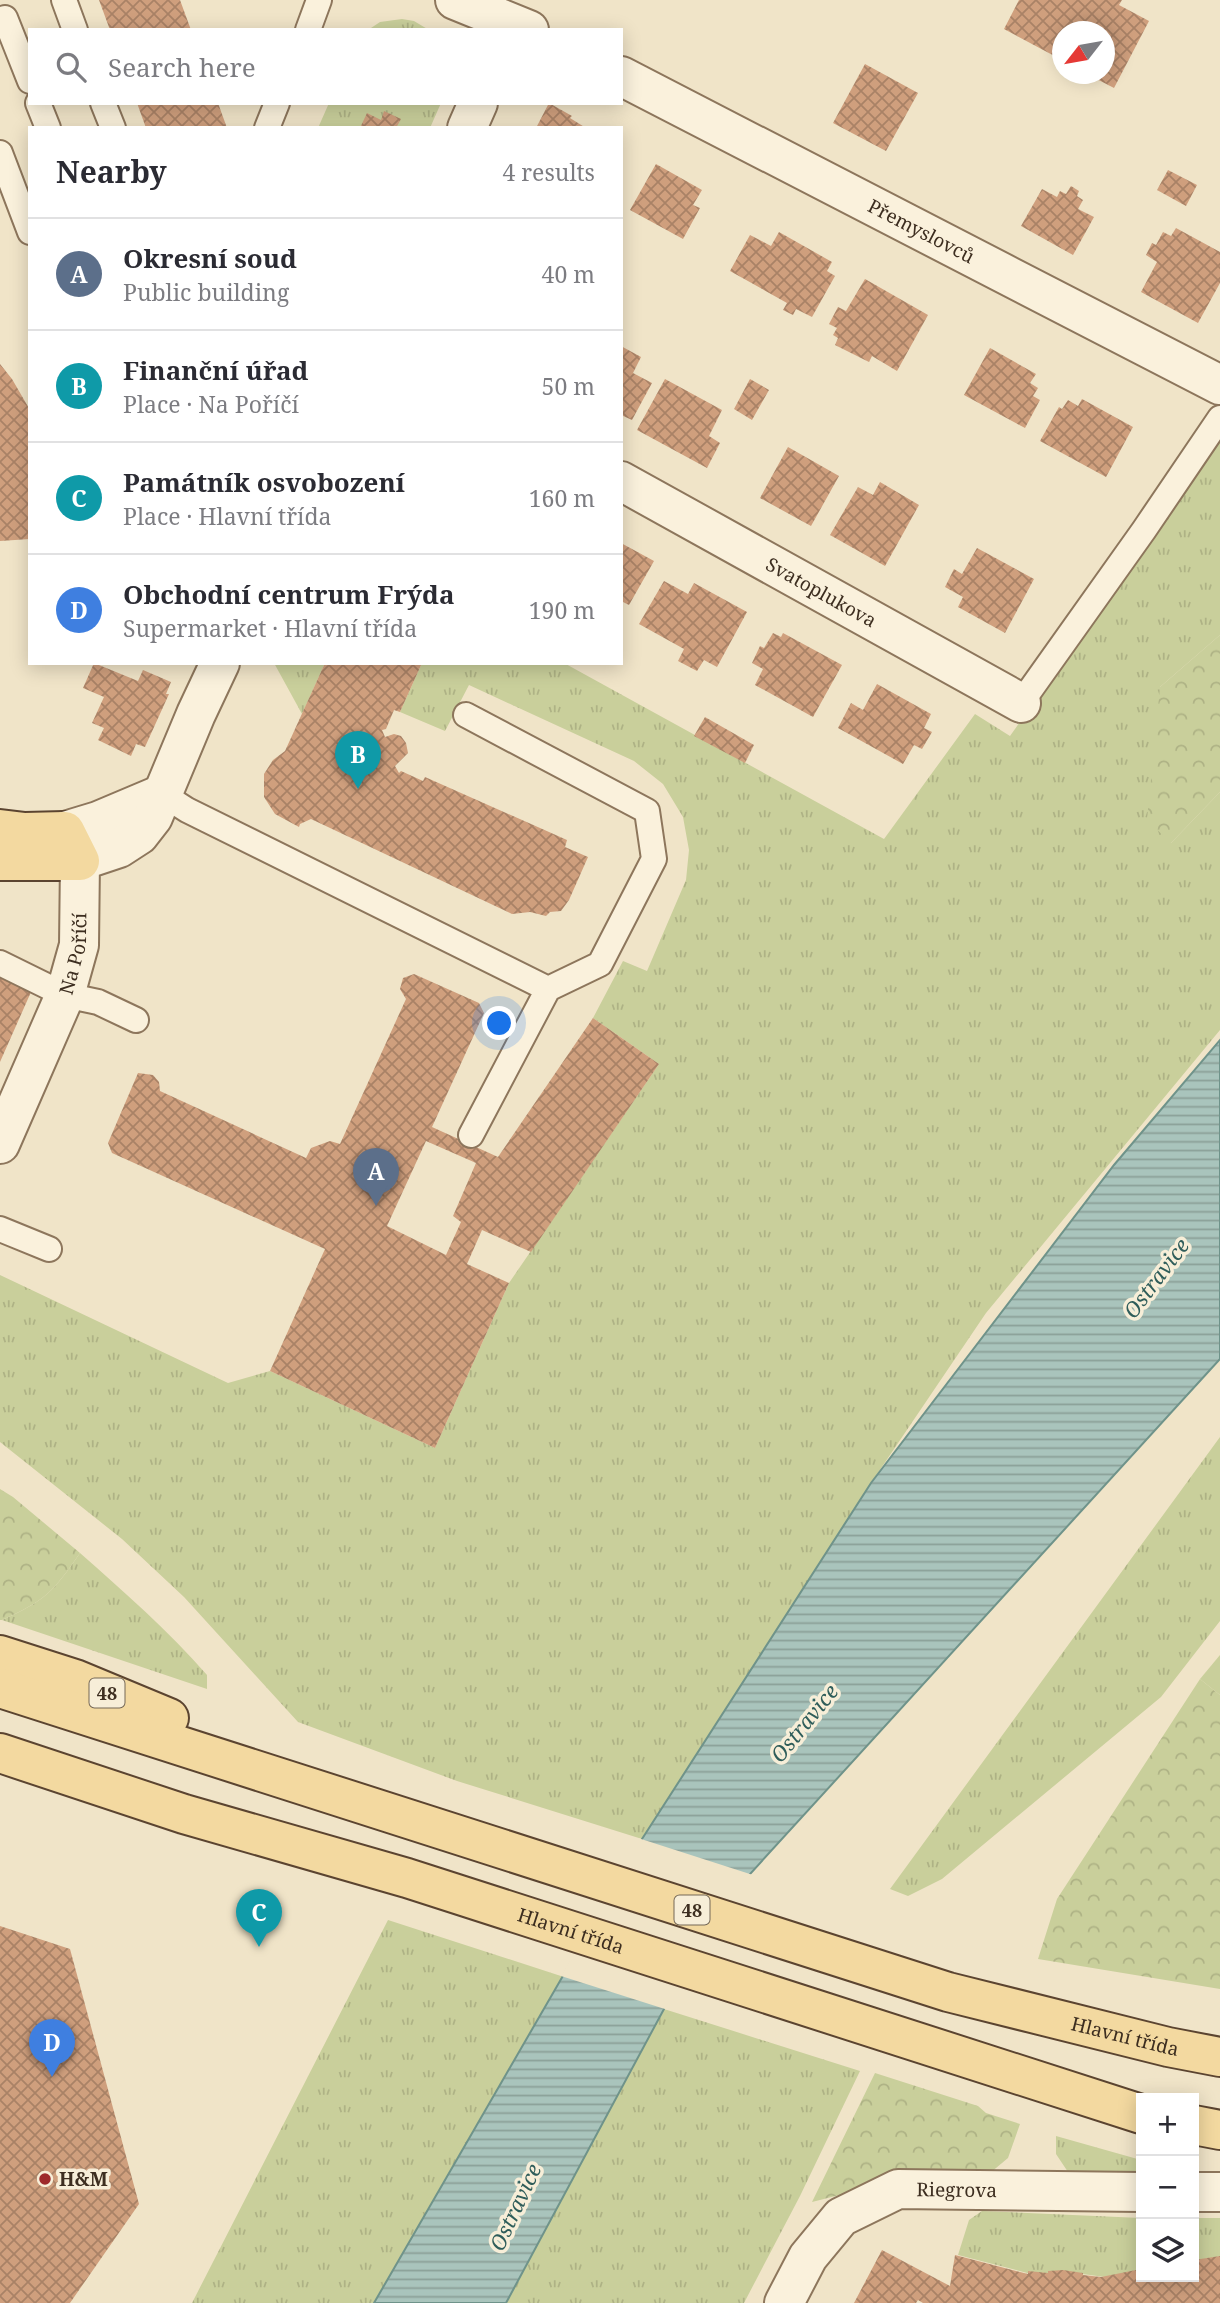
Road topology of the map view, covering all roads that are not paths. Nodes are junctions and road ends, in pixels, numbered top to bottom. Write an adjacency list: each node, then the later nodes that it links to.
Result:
1 (64, 0): 6 (lane)
2 (319, 0): 7 (lane)
3 (455, 0): 5 (street)
4 (8, 15): 8 (lane)
5 (511, 19)
6 (74, 28)
7 (309, 28)
8 (28, 75)
9 (623, 77): 20 (street, Přemyslovců)
10 (39, 105): 14 (lane)
11 (104, 105): 15 (lane)
12 (276, 105): 16 (lane)
13 (477, 105): 17 (street)
14 (47, 126)
15 (112, 126)
16 (268, 126)
17 (468, 126)
18 (0, 153): 19 (lane)
19 (28, 227)
20 (1220, 385)
21 (1220, 418): 24 (lane)
22 (623, 482): 24 (street, Svatoplukova)
23 (219, 665): 26 (street)
24 (1021, 703)
25 (466, 715): 31 (lane)
26 (162, 794): 28 (street); 31 (lane)
27 (0, 829): 28 (main road)
28 (73, 846): 29 (main road); 32 (street, Na Poříčí)
29 (0, 861)
30 (0, 964): 32 (lane)
31 (548, 989): 34 (lane)
32 (65, 995): 33 (lane); 35 (street, Na Poříčí)
33 (136, 1020)
34 (471, 1135)
35 (0, 1144)
36 (0, 1228): 37 (lane)
37 (50, 1249)
38 (0, 1656): 40 (main road, 48)
39 (0, 1688): 40 (main road, 48)
40 (209, 1745): 44 (main road, Hlavní třída / 48)
41 (0, 1753): 43 (main road, Hlavní třída)
42 (0, 1770): 43 (main road)
43 (181, 1821): 45 (main road, Hlavní třída)
44 (1220, 2057)
45 (1136, 2112)
46 (1199, 2126): 47 (main road)
47 (1220, 2130)
48 (1136, 2192): 51 (street, Riegrova)
49 (1199, 2192): 50 (street)
50 (1220, 2192)
51 (784, 2303)

